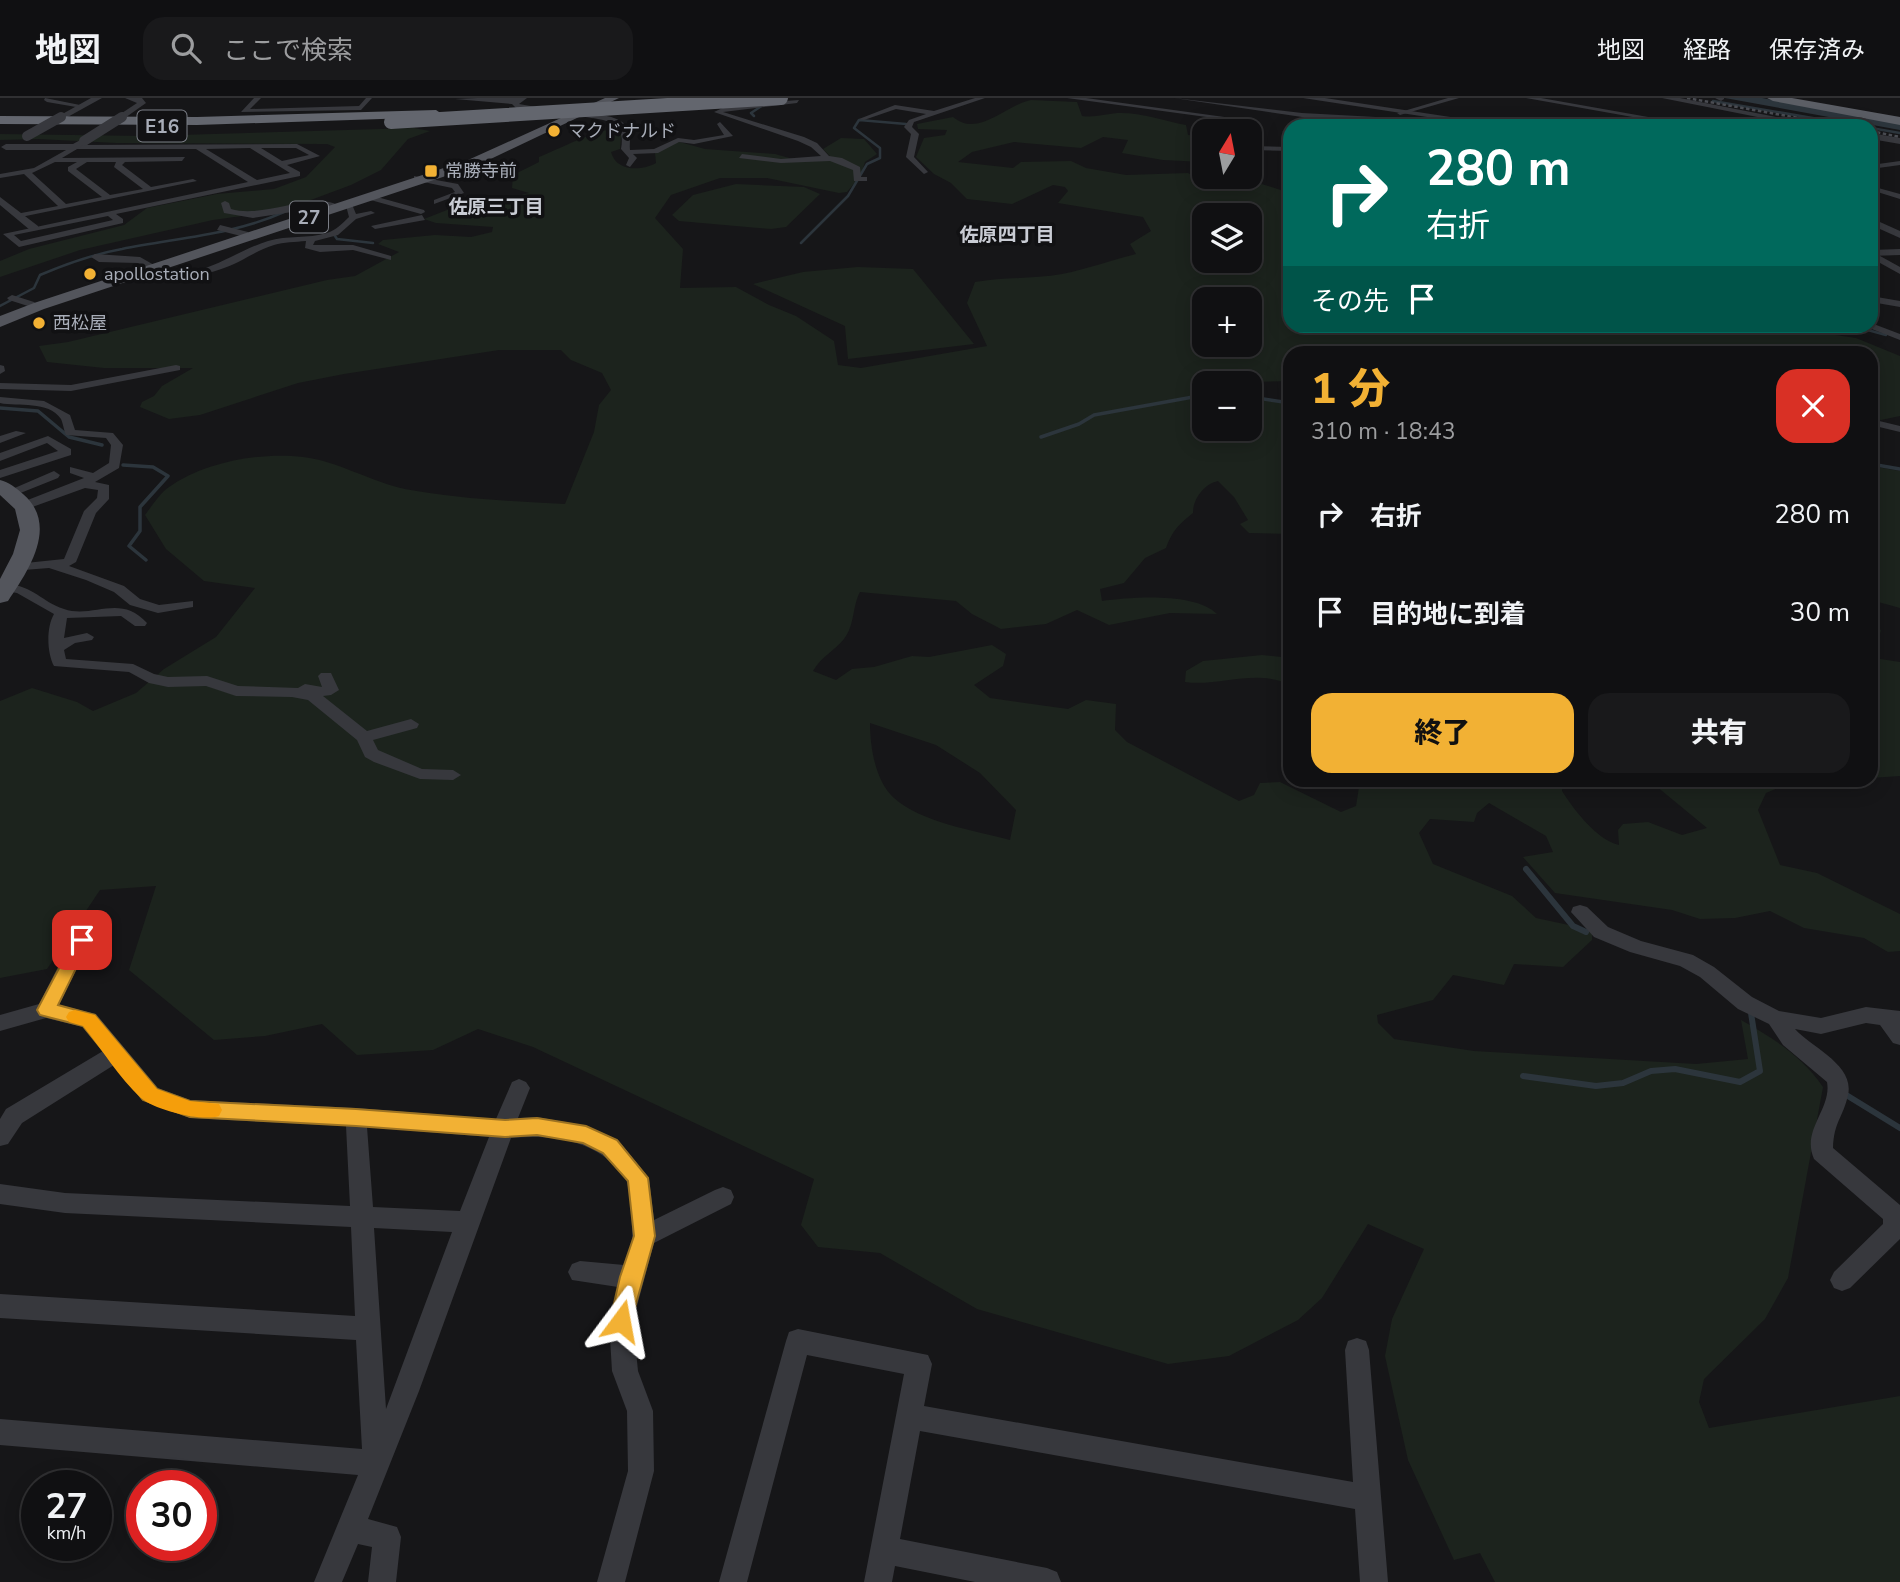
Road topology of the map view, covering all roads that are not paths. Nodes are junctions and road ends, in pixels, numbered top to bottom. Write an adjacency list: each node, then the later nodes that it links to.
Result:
1 (49, 98): 31 (street)
2 (98, 98): 31 (street)
3 (129, 98): 56 (street, bridge)
4 (369, 98): 23 (street)
5 (524, 98): 28 (street)
6 (603, 98): 38 (main road, 27)
7 (614, 98): 38 (main road, 27)
8 (716, 98): 32 (street)
9 (765, 98): 48 (highway, E16, bridge)
10 (781, 98): 48 (highway, E16, bridge)
11 (982, 98): 37 (street)
12 (1070, 98): 29 (street)
13 (1111, 98): 29 (street)
14 (1177, 98): 27 (street)
15 (1268, 98): 33 (street)
16 (1293, 98): 36 (street)
17 (1307, 98): 36 (street)
18 (1456, 98): 36 (street)
19 (1529, 98): 40 (street)
20 (1666, 98): 47 (street)
21 (1773, 98): 49 (highway)
22 (1783, 98): 49 (highway)
23 (256, 99): 25 (street)
24 (458, 99): 28 (street)
25 (267, 100)
26 (797, 101): 32 (street)
27 (1199, 101): 30 (street); 35 (street)
28 (515, 102): 38 (street)
29 (1101, 103): 34 (street); 35 (street)
30 (1224, 105): 33 (street); 39 (street)
31 (82, 106): 60 (street, bridge)
32 (729, 107): 51 (street)
33 (1251, 109): 42 (street); 43 (street)
34 (1092, 111)
35 (1180, 113): 39 (street)
36 (1403, 113): 44 (street)
37 (936, 114): 41 (street); 77 (street)
38 (568, 115): 52 (highway); 62 (street); 81 (main road, 27)
39 (1206, 116): 42 (street)
40 (1656, 118): 45 (street); 46 (street)
41 (862, 119)
42 (1236, 119)
43 (1352, 119)
44 (1444, 119)
45 (1652, 119)
46 (1661, 119)
47 (1779, 119)
48 (392, 120): 52 (highway, E16)
49 (1900, 120)
50 (720, 124): 62 (street)
51 (762, 125): 53 (street); 64 (street)
52 (0, 126)
53 (743, 130)
54 (1878, 137): 55 (street)
55 (1900, 141)
56 (79, 144): 57 (street); 60 (street); 71 (street)
57 (198, 146): 58 (street); 65 (street)
58 (252, 146): 73 (street); 73 (street)
59 (1262, 148): 61 (street)
60 (2, 149)
61 (1283, 149)
62 (626, 152): 74 (street)
63 (741, 156): 64 (street)
64 (825, 156): 82 (street)
65 (213, 157): 70 (street); 84 (street)
66 (87, 159): 67 (street); 71 (street); 90 (street)
67 (124, 159): 68 (street); 85 (street)
68 (163, 159): 69 (street); 76 (street)
69 (187, 159)
70 (199, 159)
71 (52, 160): 78 (street)
72 (1900, 163): 75 (street)
73 (279, 164): 84 (street)
74 (630, 165)
75 (1878, 165)
76 (172, 168)
77 (924, 172)
78 (27, 173): 80 (street); 94 (street)
79 (182, 174): 83 (street)
80 (0, 177)
81 (420, 179): 88 (main road, 27); 92 (street); 95 (main road, 27)
82 (864, 180)
83 (193, 181): 85 (street); 87 (street)
84 (256, 183): 87 (street)
85 (150, 190): 90 (street)
86 (1878, 190): 89 (street)
87 (209, 192): 96 (street)
88 (370, 197): 95 (main road, 27); 105 (street)
89 (1900, 197)
90 (108, 198): 94 (street)
91 (0, 200): 99 (street)
92 (437, 202)
93 (225, 203): 98 (street)
94 (64, 207): 99 (street)
95 (345, 208): 97 (street); 98 (street); 107 (main road, 27); 109 (street); 118 (main road, 27)
96 (108, 212): 103 (street); 103 (street)
97 (371, 213)
98 (237, 215): 100 (street)
99 (19, 216): 103 (street)
100 (223, 217)
101 (1878, 222): 106 (street)
102 (1878, 223): 108 (street)
103 (34, 228)
104 (220, 228): 107 (street)
105 (372, 228)
106 (1900, 230)
107 (245, 234): 115 (main road, 27)
108 (1900, 235)
109 (314, 239): 113 (street); 118 (street)
110 (1900, 252): 111 (street)
111 (1878, 254)
112 (95, 257): 115 (street)
113 (388, 258)
114 (1878, 258): 117 (street)
115 (149, 265): 121 (main road, 27)
116 (1880, 270): 117 (street)
117 (1900, 271)
118 (132, 275): 123 (main road, 27)
119 (12, 298): 121 (street)
120 (1878, 300): 122 (street)
121 (31, 304): 123 (main road, 27)
122 (1900, 304)
123 (2, 318)
124 (1878, 329): 125 (street)
125 (1900, 337)
126 (176, 368): 128 (street)
127 (0, 386): 128 (street)
128 (71, 388): 129 (street)
129 (98, 388)
130 (0, 400): 138 (street)
131 (1878, 424): 132 (street)
132 (1900, 429)
133 (20, 433): 134 (street)
134 (0, 440)
135 (0, 457): 139 (street)
136 (74, 470): 138 (street)
137 (54, 475): 139 (street)
138 (89, 481): 139 (street); 140 (street)
139 (7, 493): 141 (main road)
140 (47, 564): 141 (street); 143 (street)
141 (8, 565): 142 (main road)
142 (3, 592): 144 (street)
143 (188, 604)
144 (63, 614): 145 (street); 147 (street)
145 (140, 623)
146 (87, 636): 147 (street)
147 (56, 643): 149 (street)
148 (326, 676): 149 (street)
149 (292, 692): 151 (street)
150 (411, 724): 151 (street)
151 (364, 737): 152 (street)
152 (453, 775)
153 (1580, 912): 156 (street)
154 (93, 917): 157 (street)
155 (1636, 934): 156 (street)
156 (1686, 960): 158 (street)
157 (46, 1010): 160 (street); 162 (street)
158 (1776, 1018): 159 (street); 174 (street)
159 (1893, 1019): 161 (street)
160 (0, 1023)
161 (1900, 1037)
162 (117, 1053): 164 (street); 166 (street)
163 (519, 1088): 165 (street)
164 (356, 1117): 165 (street); 169 (street)
165 (505, 1129): 170 (street); 171 (street)
166 (0, 1137)
167 (0, 1194): 169 (street)
168 (723, 1197): 171 (street)
169 (361, 1217): 170 (street); 176 (street)
170 (467, 1222): 180 (street)
171 (645, 1236): 173 (street)
172 (580, 1272): 173 (street)
173 (631, 1277): 186 (street)
174 (1842, 1280)
175 (0, 1306): 176 (street)
176 (368, 1329): 180 (street)
177 (1357, 1350): 181 (street)
178 (909, 1416): 181 (street); 183 (street); 187 (street)
179 (0, 1432): 180 (street)
180 (376, 1463): 182 (street)
181 (1368, 1498): 190 (street)
182 (349, 1528): 184 (street); 185 (street)
183 (884, 1549): 188 (street); 189 (street)
184 (328, 1582)
185 (382, 1582)
186 (611, 1582)
187 (733, 1582)
188 (878, 1582)
189 (1047, 1582)
190 (1374, 1582)

